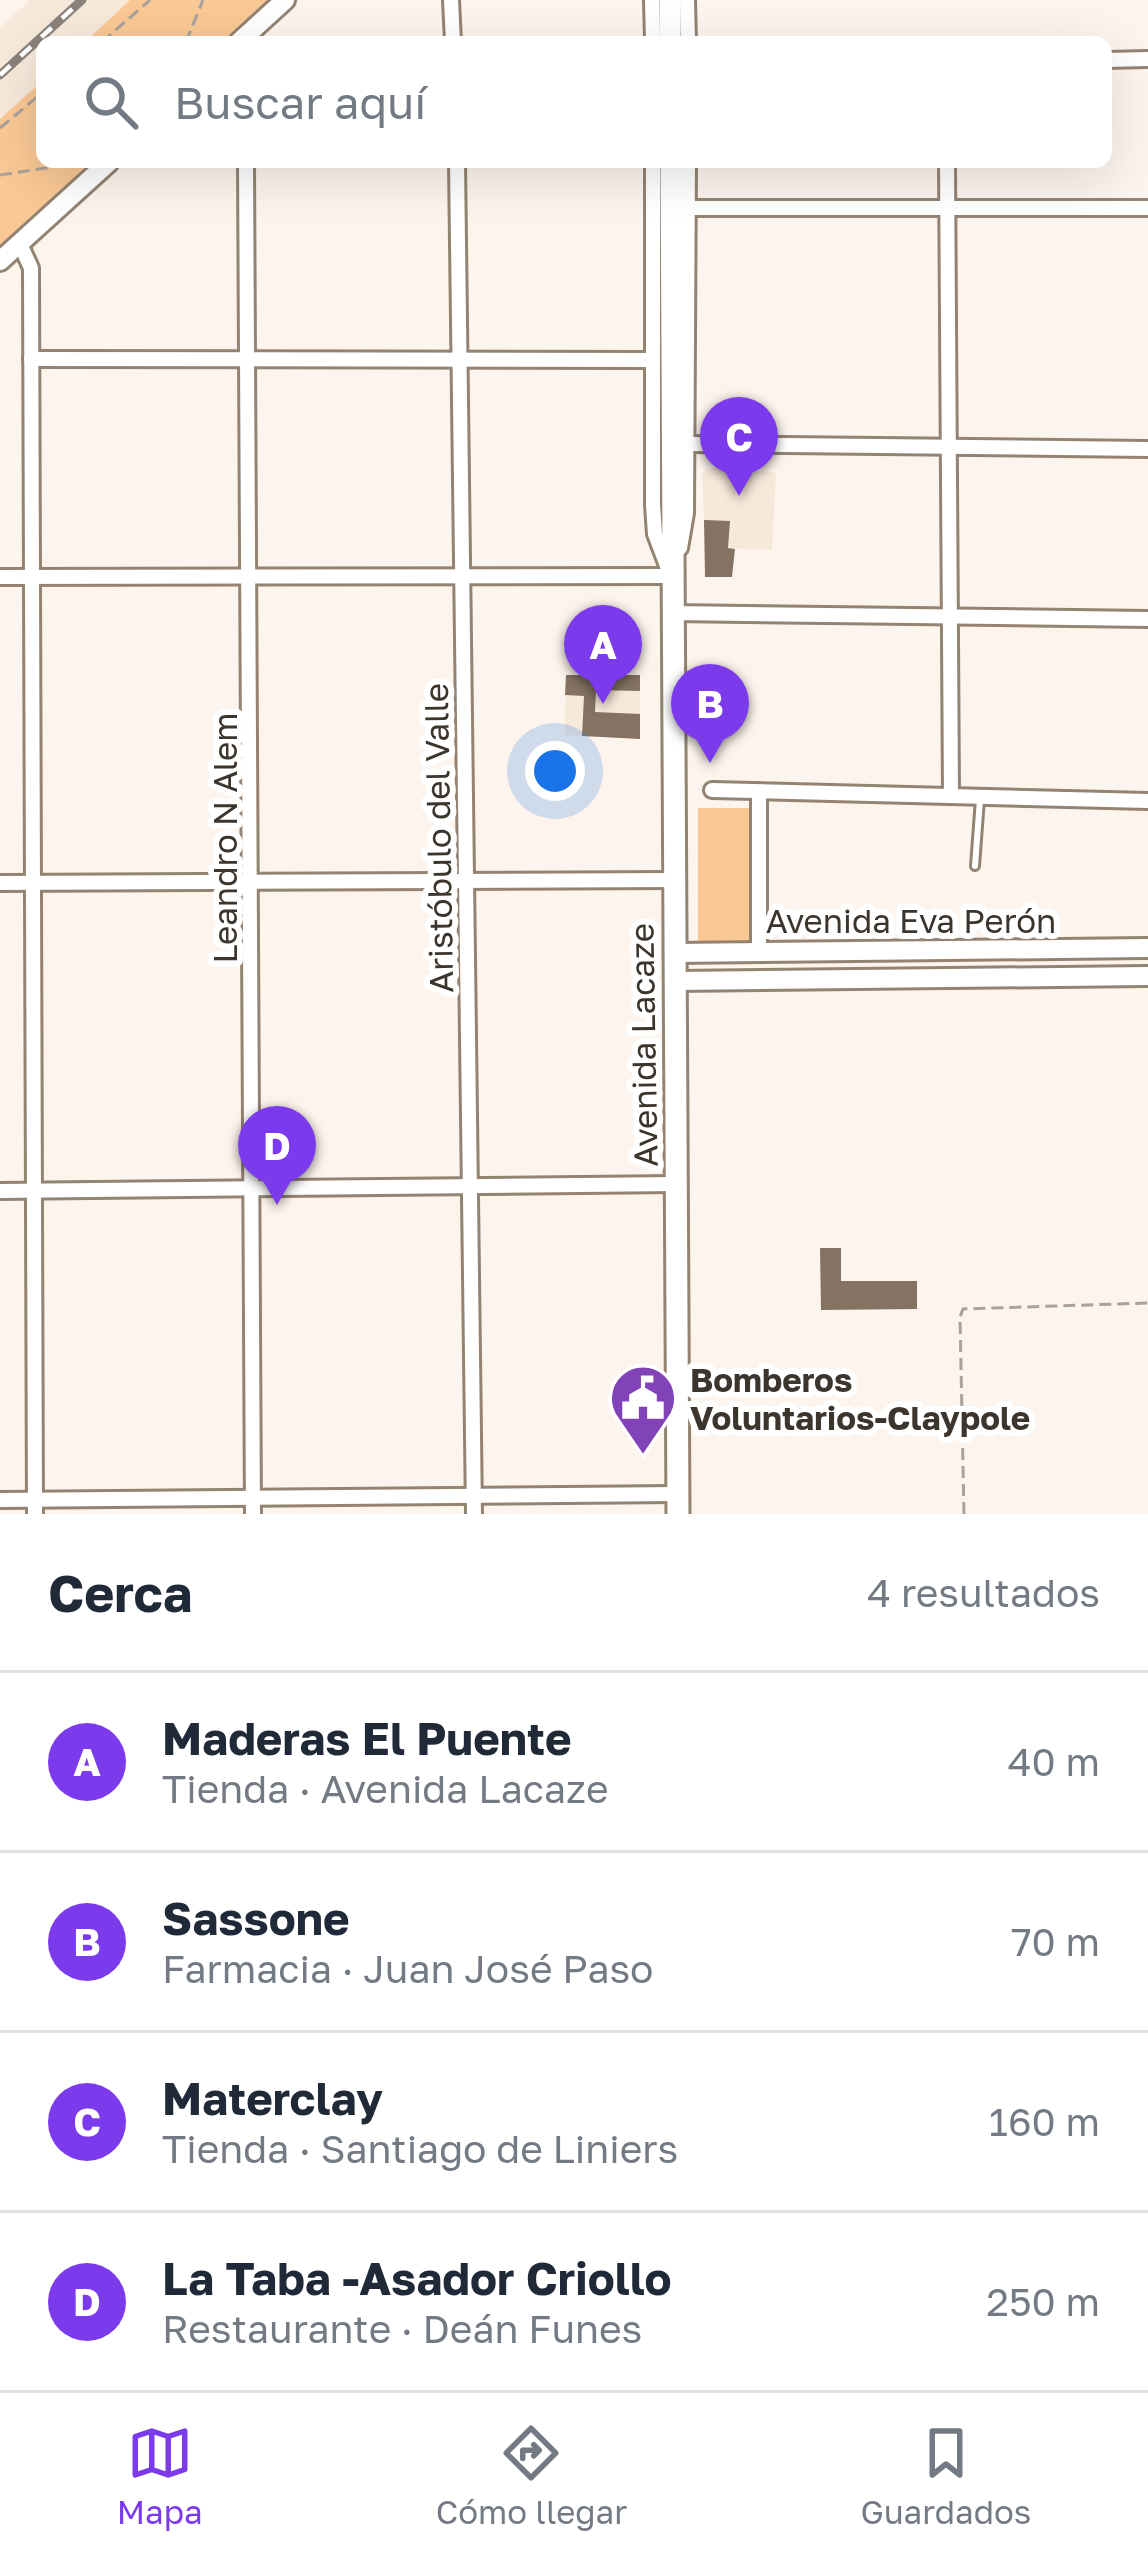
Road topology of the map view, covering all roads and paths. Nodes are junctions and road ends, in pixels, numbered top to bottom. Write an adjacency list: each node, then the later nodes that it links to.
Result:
1 (150, 0): 7 (path)
2 (202, 0): 8 (path)
3 (285, 0): 9 (main road)
4 (451, 0): 10 (street)
5 (661, 0): 11 (main road)
6 (688, 0): 12 (street)
7 (109, 36)
8 (188, 36)
9 (246, 36)
10 (453, 36)
11 (661, 36)
12 (688, 36)
13 (1148, 59): 14 (street)
14 (1112, 60)
15 (36, 98): 16 (path)
16 (0, 128)
17 (45, 168): 24 (path)
18 (102, 168): 28 (main road)
19 (246, 168): 30 (street, Leandro N Alem)
20 (457, 168): 32 (street, Aristóbulo del Valle)
21 (662, 168): 33 (main road, Avenida Lacaze)
22 (688, 168): 26 (street)
23 (947, 168): 25 (street)
24 (0, 175)
25 (947, 207): 26 (street); 27 (street); 35 (street)
26 (688, 208): 34 (street)
27 (1148, 208)
28 (20, 244): 29 (main road); 31 (street)
29 (0, 261)
30 (248, 358): 31 (street); 32 (street); 41 (street, Leandro N Alem)
31 (31, 359): 38 (street)
32 (461, 360): 33 (street); 37 (street, Aristóbulo del Valle)
33 (662, 360): 39 (main road, Avenida Lacaze)
34 (687, 444): 35 (street); 39 (street)
35 (951, 445): 36 (street); 43 (street)
36 (1148, 448)
37 (464, 574): 39 (street); 41 (street); 51 (street, Aristóbulo del Valle)
38 (34, 576): 40 (street); 41 (street); 55 (street)
39 (671, 576): 42 (main road, Avenida Lacaze)
40 (0, 577)
41 (250, 577): 53 (street, Leandro N Alem)
42 (671, 613): 43 (street); 52 (main road, Avenida Lacaze)
43 (948, 617): 44 (street); 47 (street)
44 (1148, 619)
45 (712, 790): 46 (street)
46 (759, 792): 47 (street); 57 (street)
47 (951, 795): 48 (street)
48 (980, 796): 49 (street); 50 (lane)
49 (1148, 801)
50 (975, 866)
51 (464, 879): 52 (street); 53 (street); 63 (street, Aristóbulo del Valle)
52 (674, 880): 58 (main road, Avenida Lacaze)
53 (251, 881): 55 (street); 62 (street, Leandro N Alem)
54 (0, 883): 55 (street)
55 (34, 883): 64 (street)
56 (1148, 948): 57 (main road, Avenida Eva Perón)
57 (759, 951): 58 (main road, Avenida Eva Perón)
58 (674, 952): 60 (main road, Avenida Lacaze)
59 (1148, 976): 60 (main road, Avenida Eva Perón)
60 (675, 981): 61 (main road, Avenida Lacaze)
61 (677, 1184): 63 (street); 69 (main road, Avenida Lacaze)
62 (253, 1189): 63 (street); 64 (street); 71 (street, Leandro N Alem)
63 (470, 1189): 67 (street, Aristóbulo del Valle)
64 (32, 1190): 65 (street); 70 (street)
65 (0, 1191)
66 (1148, 1303): 73 (path)
67 (474, 1496): 69 (street); 71 (street); 72 (street, Aristóbulo del Valle)
68 (0, 1499): 70 (street)
69 (678, 1504)
70 (35, 1507): 71 (street)
71 (253, 1507)
72 (474, 1514)
73 (964, 1514)

